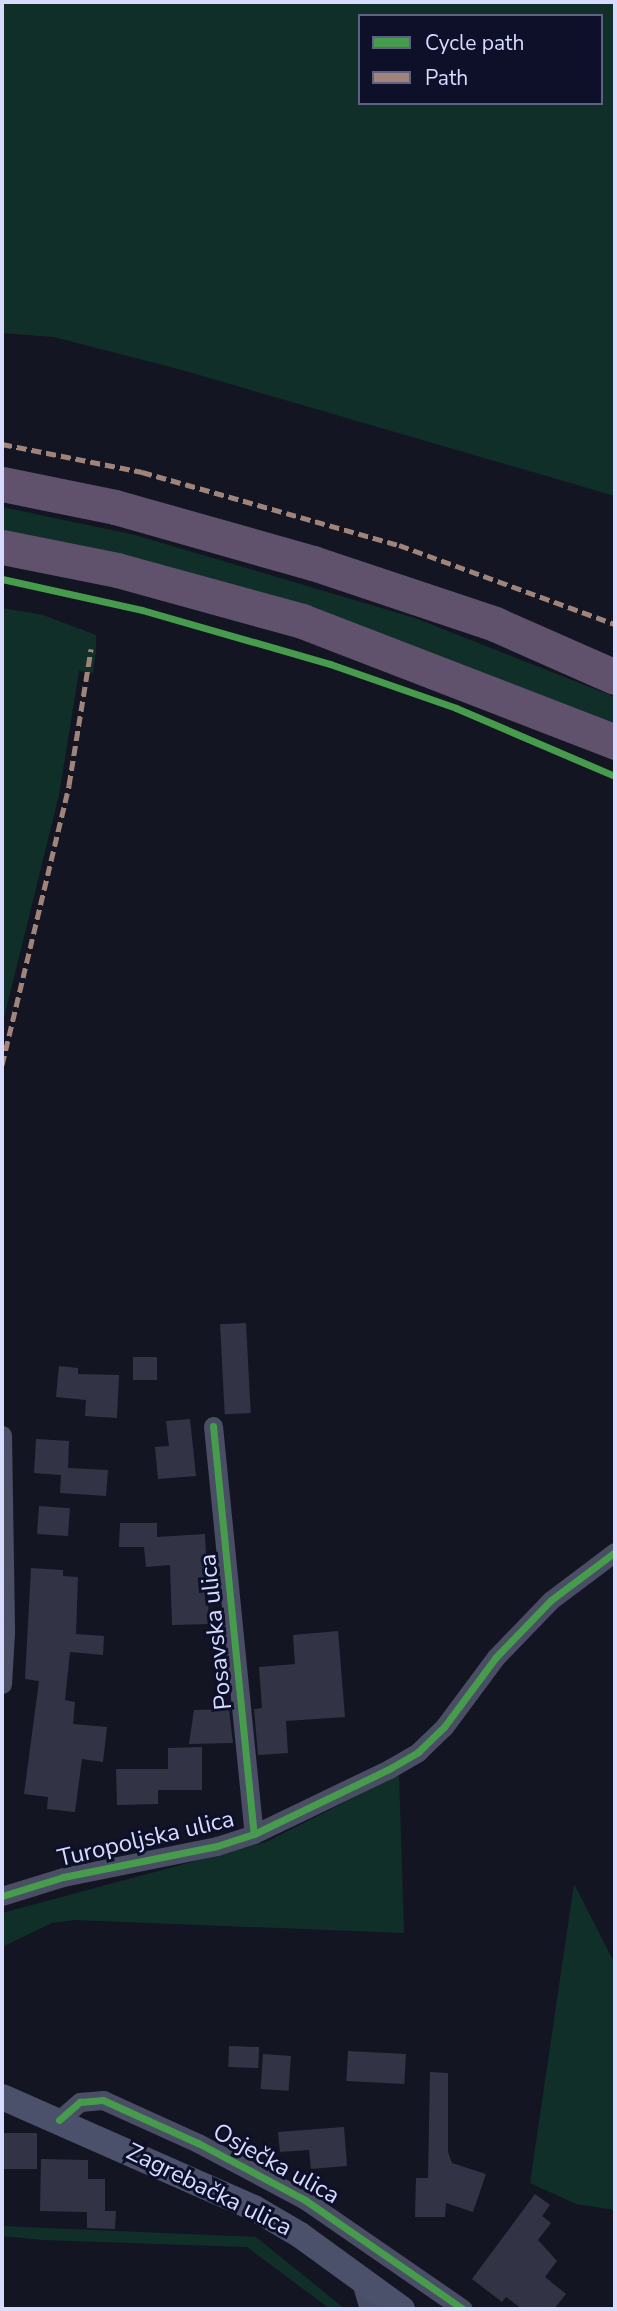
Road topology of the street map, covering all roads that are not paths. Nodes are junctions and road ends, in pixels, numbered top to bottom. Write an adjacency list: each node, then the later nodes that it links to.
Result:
1 (2, 484): 3 (highway)
2 (2, 547): 4 (highway)
3 (615, 677)
4 (615, 742)
5 (213, 1426): 9 (street, Posavska ulica)
6 (2, 1435): 8 (street)
7 (615, 1552): 9 (street, Turopoljska ulica)
8 (2, 1684)
9 (254, 1834): 10 (street, Turopoljska ulica)
10 (2, 1896)
11 (2, 2097): 12 (street, Zagrebačka ulica)
12 (59, 2120): 13 (street, Zagrebačka ulica); 16 (street, Osječka ulica)
13 (360, 2278): 14 (street); 15 (street, Zagrebačka ulica)
14 (369, 2309)
15 (402, 2309)
16 (463, 2309)

